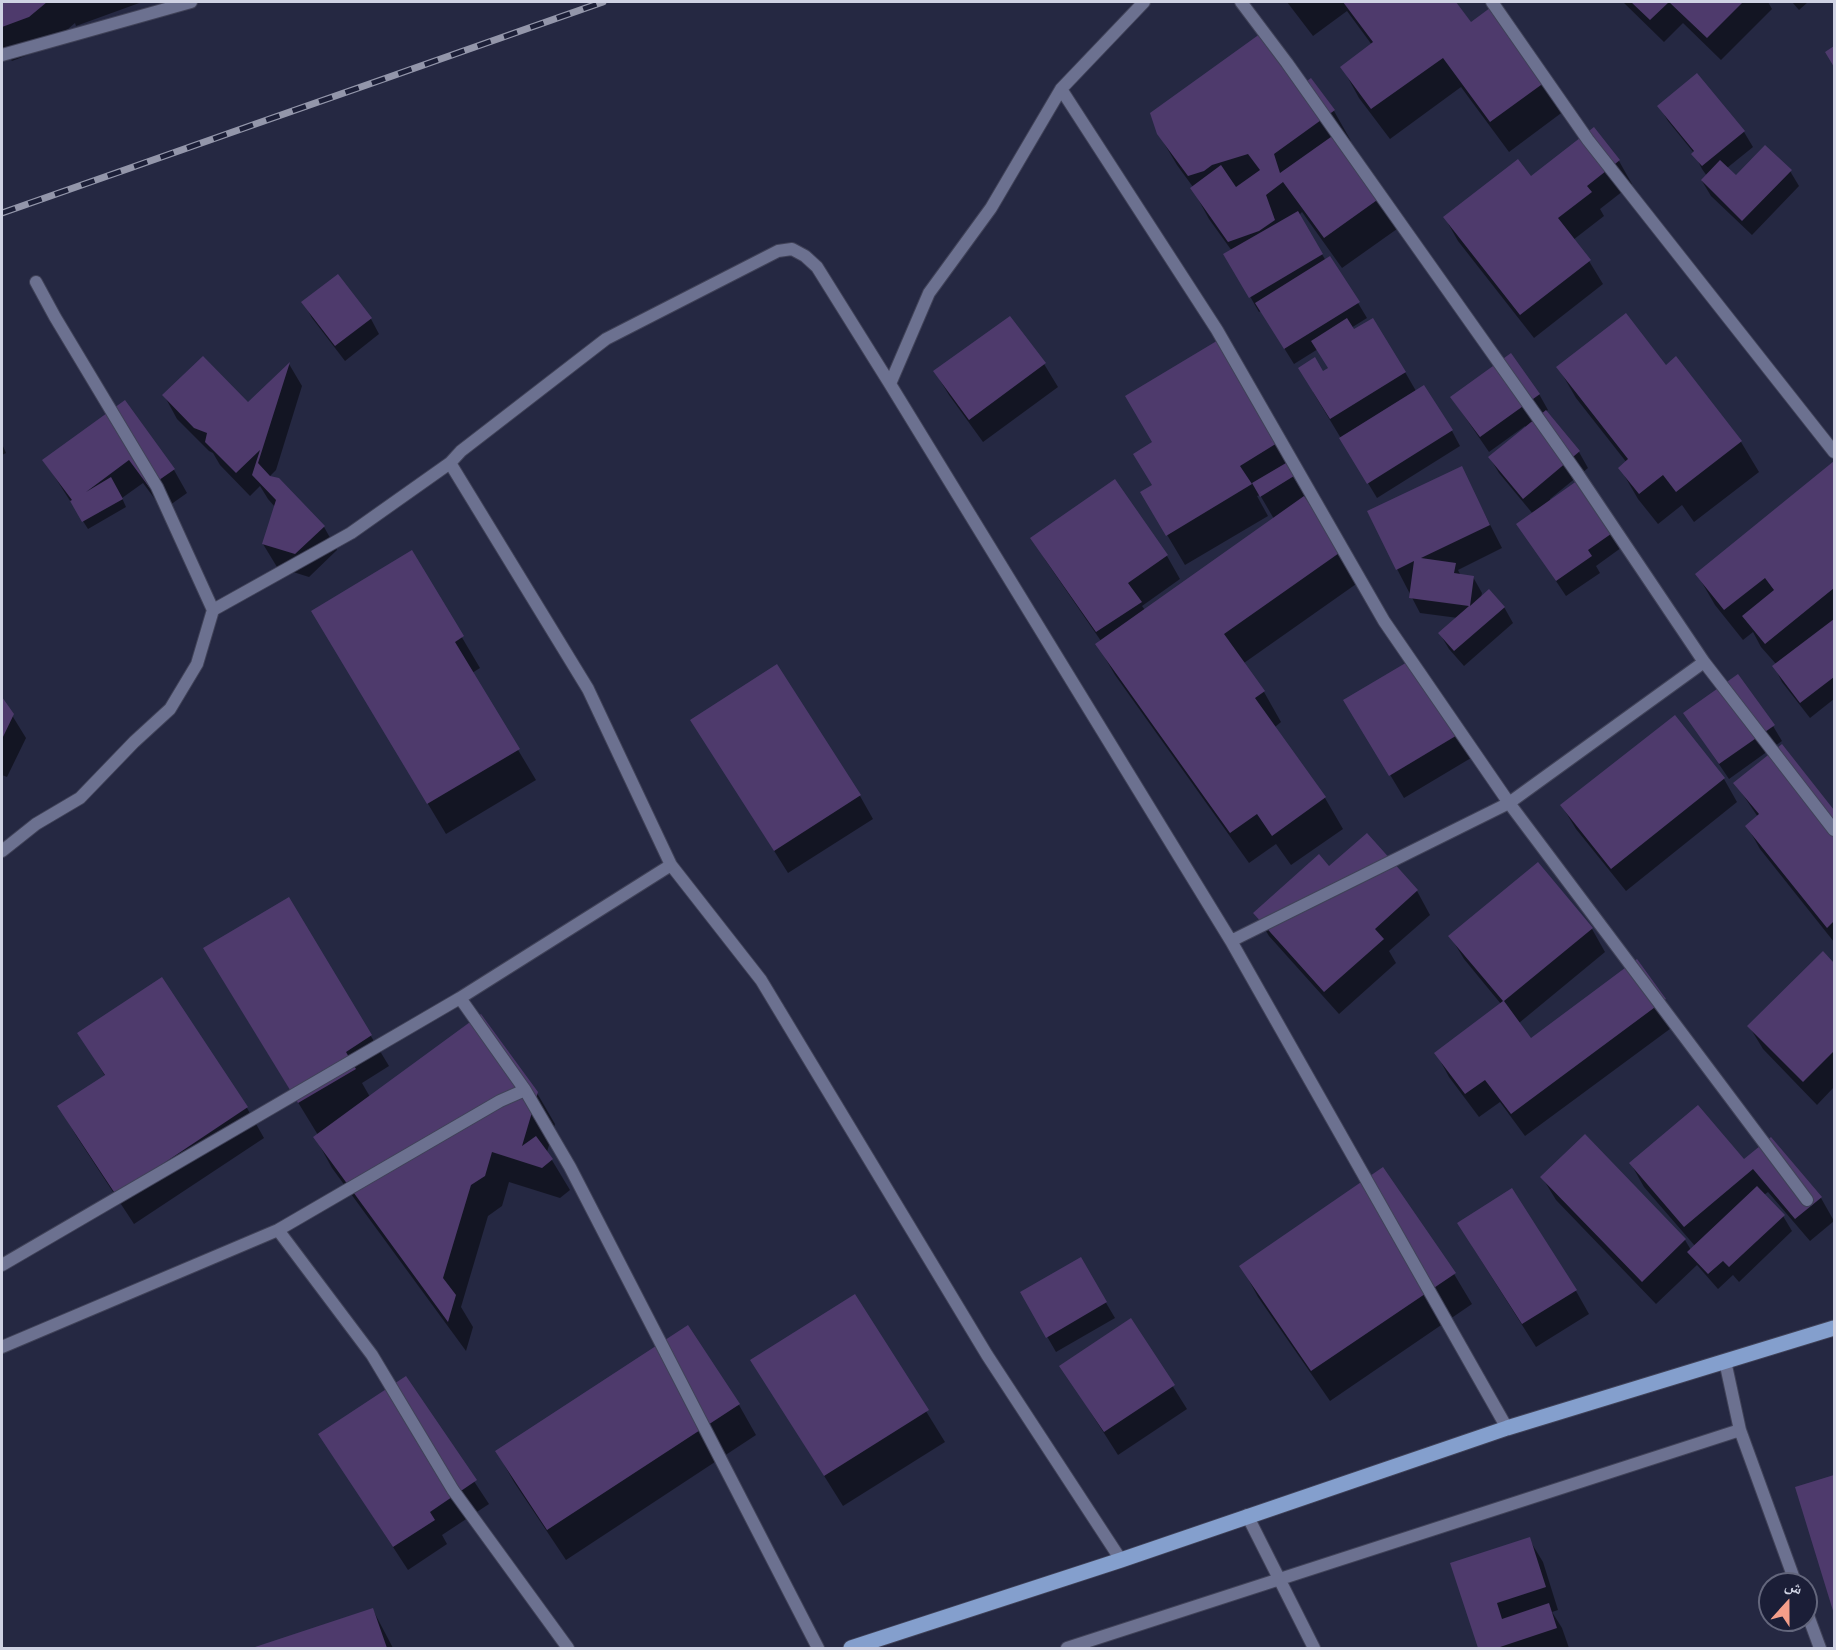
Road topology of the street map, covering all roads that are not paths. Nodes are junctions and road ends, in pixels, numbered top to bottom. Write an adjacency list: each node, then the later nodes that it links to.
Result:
1 (191, 2): 5 (street)
2 (1144, 2): 6 (street)
3 (1241, 2): 12 (street)
4 (1492, 2): 9 (street)
5 (2, 55)
6 (1061, 89): 8 (street); 13 (street)
7 (36, 282): 11 (street)
8 (890, 384): 10 (street); 17 (street)
9 (1834, 452)
10 (450, 464): 11 (street); 16 (street)
11 (213, 610): 15 (street)
12 (1704, 662): 13 (street); 14 (street)
13 (1509, 802): 17 (street); 20 (street)
14 (1834, 830)
15 (2, 851)
16 (671, 865): 18 (street); 29 (street)
17 (1231, 941): 26 (street)
18 (460, 998): 19 (street); 22 (street)
19 (525, 1090): 21 (street); 34 (street)
20 (1807, 1200)
21 (278, 1230): 24 (street); 33 (street)
22 (2, 1265)
23 (1834, 1328): 25 (main road)
24 (2, 1347)
25 (1725, 1360): 26 (main road); 27 (street)
26 (1507, 1428): 28 (main road)
27 (1740, 1430): 30 (street); 31 (street)
28 (1247, 1515): 29 (main road); 31 (street)
29 (1121, 1560): 35 (main road)
30 (1793, 1572)
31 (1278, 1579): 36 (street); 37 (street)
32 (1814, 1632): 38 (street)
33 (568, 1648)
34 (818, 1648)
35 (851, 1648)
36 (1067, 1648)
37 (1314, 1648)
38 (1820, 1648)

